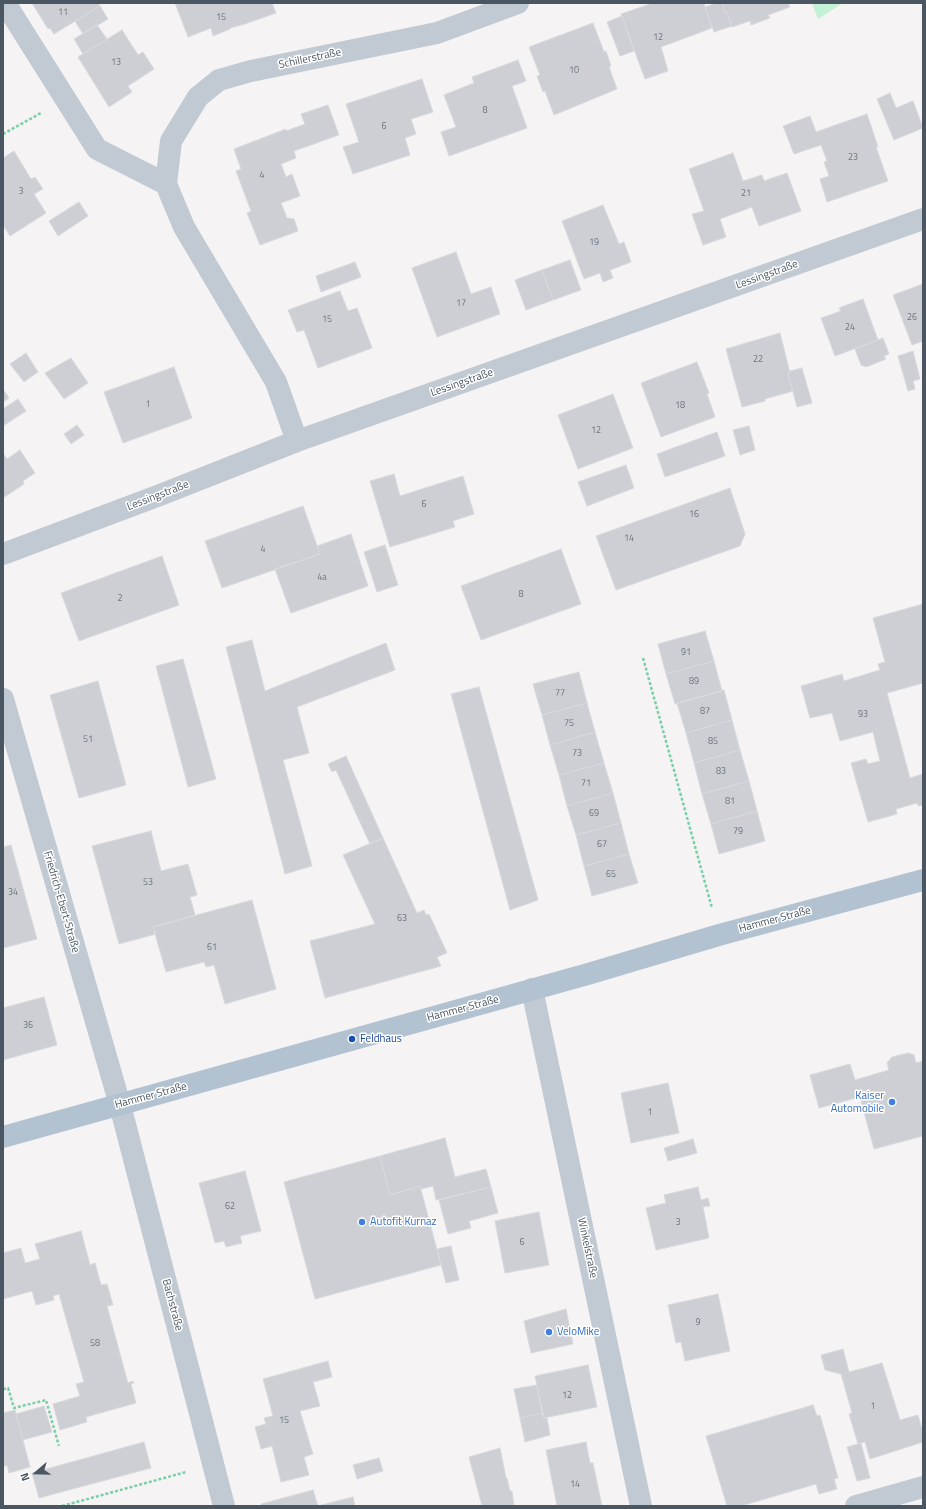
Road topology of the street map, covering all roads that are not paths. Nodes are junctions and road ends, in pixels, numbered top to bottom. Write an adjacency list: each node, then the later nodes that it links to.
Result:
1 (5, 3): 3 (street)
2 (518, 3): 3 (street, Schillerstraße)
3 (166, 184): 5 (street, Schillerstraße)
4 (923, 219): 5 (street, Lessingstraße)
5 (297, 441): 6 (street, Lessingstraße)
6 (3, 554)
7 (3, 699): 10 (street, Friedrich-Ebert-Straße)
8 (923, 880): 9 (main road, Hammer Straße)
9 (532, 990): 10 (main road, Hammer Straße); 14 (street, Winkelstraße)
10 (120, 1105): 11 (main road, Hammer Straße); 13 (street, Bachstraße)
11 (3, 1137)
12 (923, 1487): 15 (street)
13 (224, 1506)
14 (641, 1506)
15 (856, 1506)

